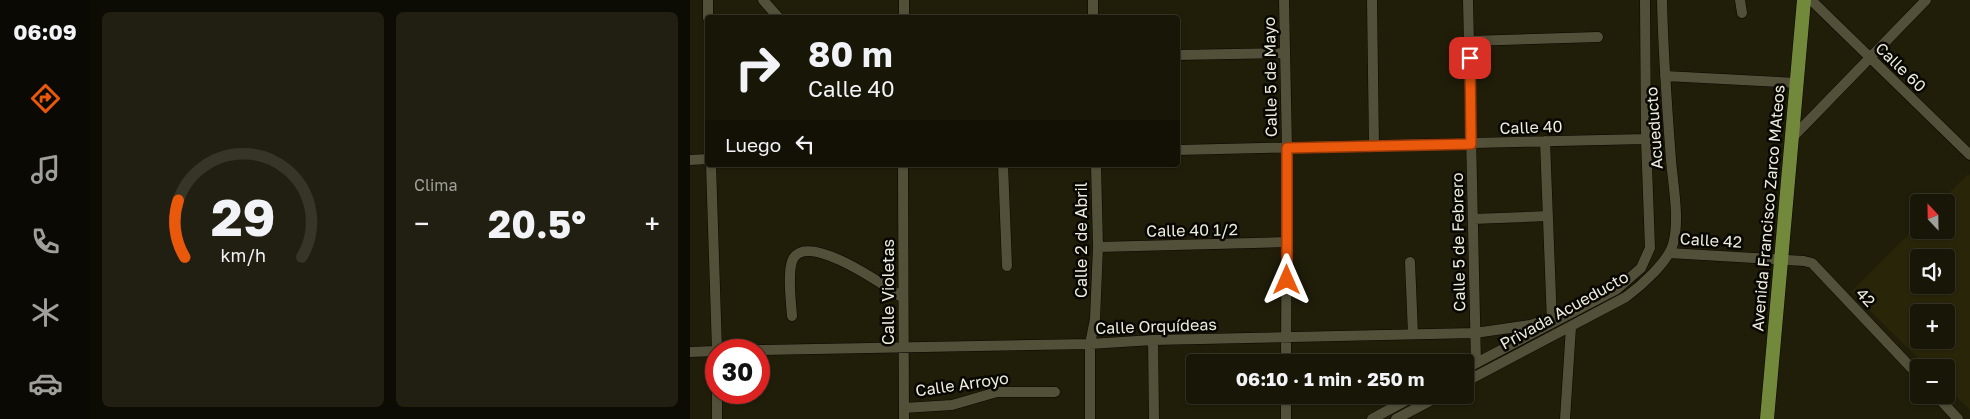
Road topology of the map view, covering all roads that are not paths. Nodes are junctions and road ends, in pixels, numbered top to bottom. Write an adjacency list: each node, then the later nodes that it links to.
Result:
1 (708, 0): 15 (street)
2 (763, 0): 16 (street)
3 (904, 0): 17 (street)
4 (1093, 0): 18 (street)
5 (1284, 0): 21 (street, Calle 5 de Mayo)
6 (1372, 0): 30 (street)
7 (1468, 0): 20 (street, Calle 5 de Febrero)
8 (1644, 0): 27 (street, Acueducto)
9 (1662, 0): 24 (street, Acueducto)
10 (1740, 0): 14 (street)
11 (1804, 0): 25 (main road, Avenida Francisco Zarco MAteos)
12 (1810, 0): 23 (street, Calle 60)
13 (1926, 0): 23 (street)
14 (1742, 13)
15 (708, 15)
16 (776, 15)
17 (904, 15)
18 (1093, 15)
19 (1598, 37): 20 (street)
20 (1469, 41): 29 (street, Calle 5 de Febrero)
21 (1285, 53): 22 (street); 31 (street, Calle 5 de Mayo)
22 (1180, 56)
23 (1870, 58): 26 (street); 33 (street, Calle 60)
24 (1665, 76): 25 (street); 45 (street, Acueducto)
25 (1797, 83): 26 (main road, Avenida Francisco Zarco MAteos)
26 (1792, 138): 46 (main road, Avenida Francisco Zarco MAteos)
27 (1646, 139): 28 (street, Calle 40); 44 (street, Acueducto)
28 (1545, 142): 29 (street, Calle 40); 40 (street)
29 (1471, 144): 30 (street, Calle 40); 41 (street, Calle 5 de Febrero)
30 (1374, 146): 31 (street, Calle 40)
31 (1287, 148): 32 (street, Calle 40); 42 (street, Calle 5 de Mayo)
32 (1180, 150)
33 (1970, 155)
34 (690, 160): 35 (street)
35 (705, 160)
36 (711, 167): 56 (street)
37 (903, 167): 49 (street, Calle Violetas)
38 (1002, 167): 48 (street)
39 (1096, 167): 43 (street, Calle 2 de Abril)
40 (1548, 216): 41 (street); 51 (street)
41 (1473, 218): 53 (street, Calle 5 de Febrero)
42 (1287, 242): 43 (street, Calle 40 1/2); 55 (street, Calle 5 de Mayo)
43 (1098, 247): 58 (street, Calle 2 de Abril)
44 (1650, 248): 51 (street, Privada Acueducto)
45 (1669, 253): 46 (street, Calle 42); 52 (street, Privada Acueducto)
46 (1780, 259): 67 (street, 42); 84 (main road, Avenida Francisco Zarco MAteos)
47 (1410, 262): 54 (street)
48 (1006, 266)
49 (902, 297): 50 (street); 60 (street, Calle Violetas)
50 (792, 316)
51 (1552, 320): 53 (street, Calle Orquídeas); 59 (street, Privada Acueducto)
52 (1571, 327): 65 (street, Privada Acueducto); 83 (street)
53 (1475, 333): 54 (street, Calle Orquídeas); 66 (street, Calle 5 de Febrero)
54 (1413, 334): 55 (street, Calle Orquídeas)
55 (1286, 337): 57 (street, Calle Orquídeas); 64 (street, Calle 5 de Mayo)
56 (717, 339)
57 (1153, 340): 58 (street, Calle Orquídeas); 79 (street)
58 (1090, 344): 60 (street, Calle Orquídeas); 78 (street)
59 (1511, 344): 65 (street); 66 (street, Privada Acueducto)
60 (903, 347): 61 (street, Calle Orquídeas); 75 (street, Calle Violetas)
61 (770, 350)
62 (705, 351): 63 (street)
63 (690, 352)
64 (1286, 354)
65 (1517, 354): 68 (street, Privada Acueducto)
66 (1476, 363)
67 (1910, 366)
68 (1474, 377)
69 (1055, 392): 75 (street, Calle Arroyo)
70 (717, 404): 76 (street)
71 (1286, 404): 80 (street)
72 (1400, 404): 81 (street)
73 (1424, 404): 82 (street)
74 (1944, 404): 85 (street)
75 (904, 408): 77 (street, Calle Violetas)
76 (718, 419)
77 (904, 419)
78 (1090, 419)
79 (1154, 419)
80 (1286, 419)
81 (1372, 419)
82 (1396, 419)
83 (1565, 419)
84 (1768, 419)
85 (1958, 419)

